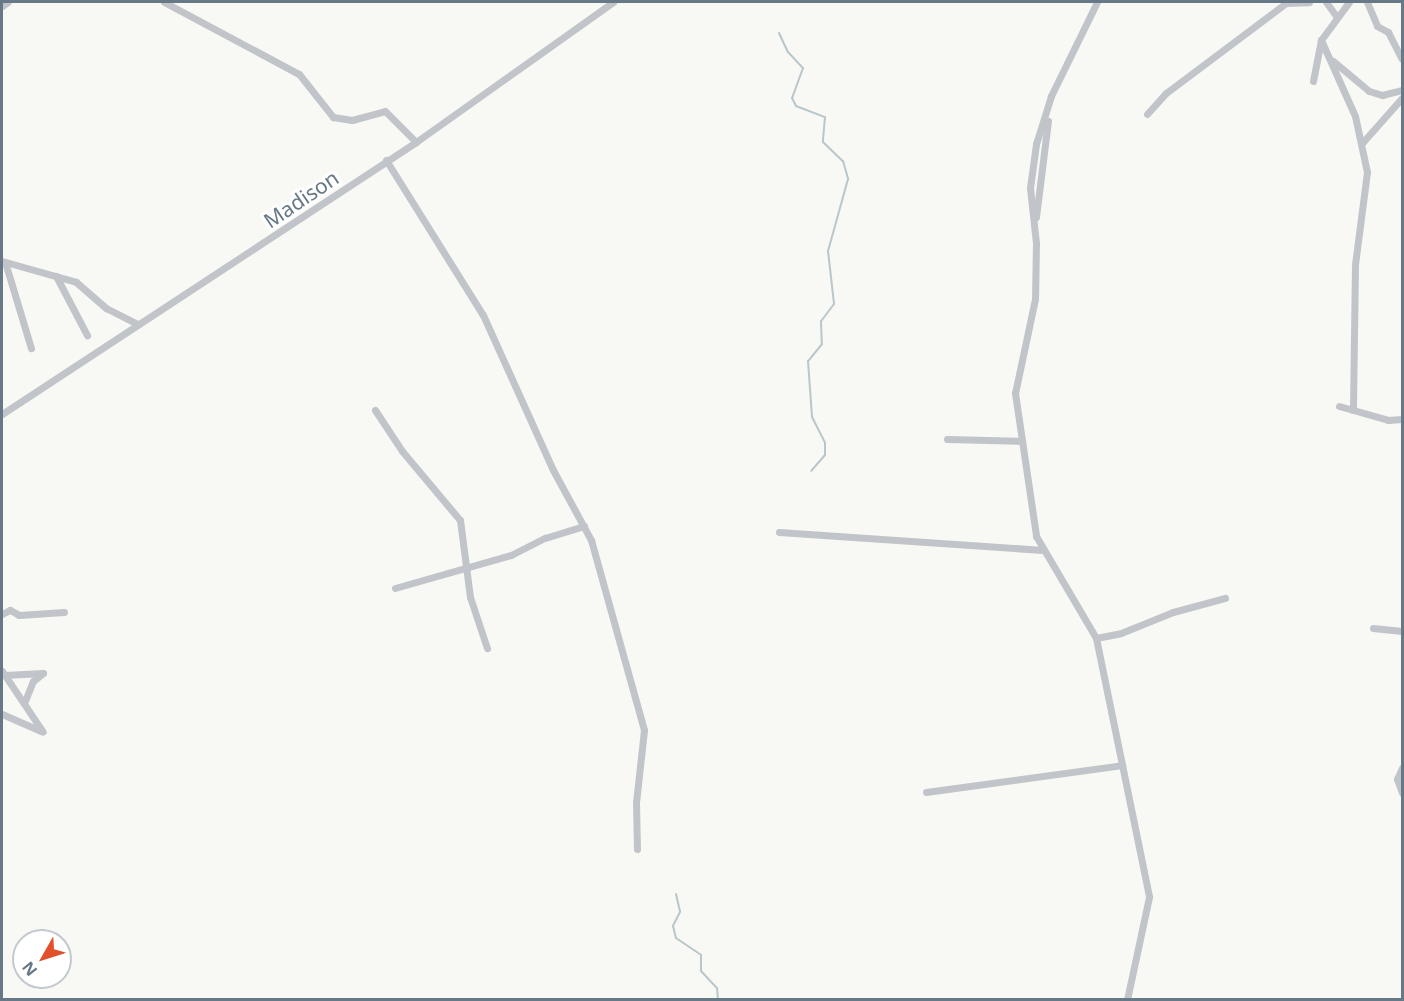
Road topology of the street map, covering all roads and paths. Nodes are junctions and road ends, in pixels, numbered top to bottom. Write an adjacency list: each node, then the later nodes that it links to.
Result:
1 (8, 2): 10 (street)
2 (164, 2): 19 (street)
3 (613, 2): 19 (street, Madison)
4 (1097, 2): 33 (street)
5 (1286, 2): 6 (street); 18 (street)
6 (1309, 2)
7 (1326, 2): 11 (street)
8 (1349, 2): 11 (street)
9 (1367, 3): 14 (street)
10 (2, 6)
11 (1336, 16): 12 (street)
12 (1321, 40): 13 (street); 15 (street)
13 (1330, 58): 16 (street); 20 (street)
14 (1402, 59)
15 (1313, 81)
16 (1402, 90)
17 (1402, 98): 20 (street)
18 (1147, 114)
19 (416, 142): 21 (street, Madison)
20 (1362, 143): 29 (street)
21 (386, 160): 24 (street, Madison); 34 (street)
22 (3, 262): 23 (street); 26 (street)
23 (56, 276): 24 (street); 25 (street)
24 (137, 324): 30 (street, Madison)
25 (87, 335)
26 (31, 348)
27 (1339, 406): 29 (street)
28 (375, 410): 37 (street)
29 (1353, 410): 31 (street)
30 (2, 414)
31 (1402, 419)
32 (947, 439): 33 (street)
33 (1022, 441): 36 (street)
34 (584, 526): 37 (street); 53 (street)
35 (779, 532): 36 (street)
36 (1042, 550): 44 (street)
37 (467, 569): 38 (street); 45 (street)
38 (395, 588)
39 (1225, 598): 44 (street)
40 (64, 612): 41 (street)
41 (2, 614)
42 (1373, 628): 43 (street)
43 (1402, 631)
44 (1096, 638): 49 (street)
45 (487, 648)
46 (3, 673): 47 (street); 47 (street)
47 (24, 703): 48 (street)
48 (2, 714)
49 (1122, 765): 51 (street); 54 (street)
50 (1402, 768): 52 (street)
51 (926, 792)
52 (1402, 793)
53 (637, 849)
54 (1127, 999)

